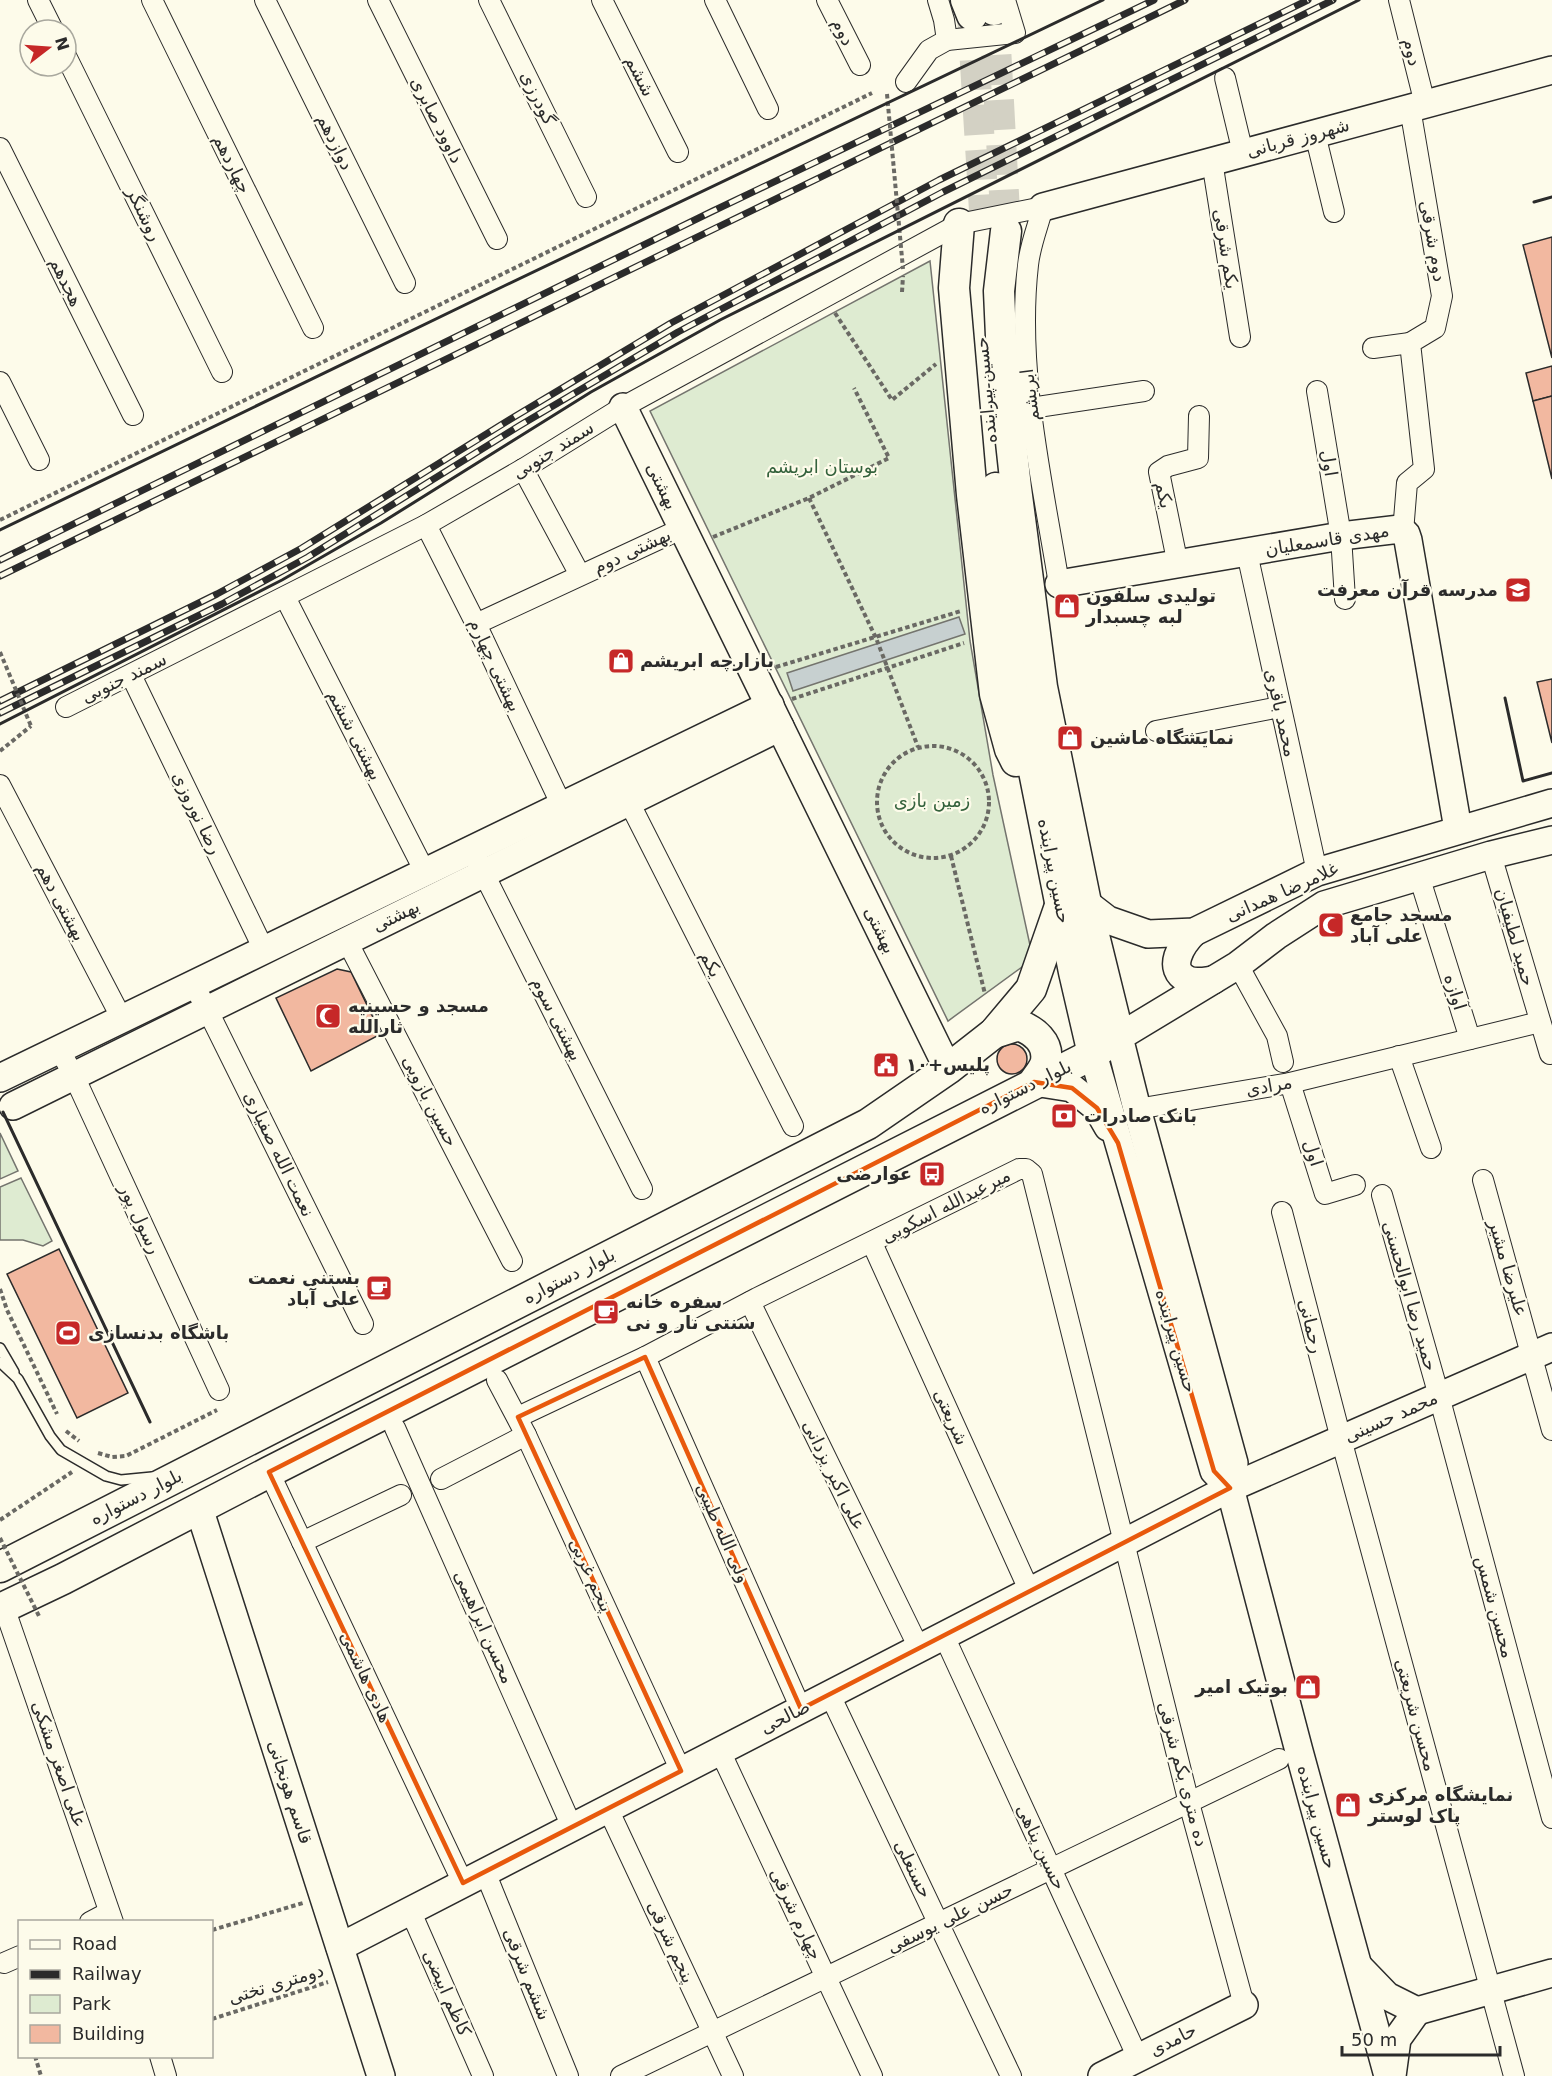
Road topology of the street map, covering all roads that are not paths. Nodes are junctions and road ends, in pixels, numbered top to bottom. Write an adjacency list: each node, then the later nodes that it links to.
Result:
1 (38, 0): 12 (street)
2 (152, 0): 32 (street, چهاردهم)
3 (265, 0): 31 (street, دوازدهم)
4 (378, 0): 30 (street, داوود صابری)
5 (489, 0): 26 (street, گودرزی)
6 (602, 0): 23 (street, ششم)
7 (715, 0): 20 (street)
8 (827, 0): 14 (street, دوم)
9 (938, 0): 13 (street)
10 (1399, 0): 19 (street, دوم)
11 (986, 5): 13 (street)
12 (47, 18)
13 (947, 40): 18 (street)
14 (860, 65)
15 (1552, 70): 19 (street, شهروز قربانی)
16 (77, 78): 36 (street, روشنگر)
17 (1225, 78): 24 (street)
18 (906, 82)
19 (1417, 106): 21 (street, شهروز قربانی); 34 (street, دوم شرقی)
20 (768, 109)
21 (1315, 134): 24 (street, شهروز قربانی); 28 (street)
22 (0, 148): 42 (street, هجدهم)
23 (678, 152)
24 (1243, 153): 25 (street, شهروز قربانی)
25 (1212, 161): 27 (street, شهروز قربانی); 33 (street, یکم شرقی)
26 (586, 196)
27 (1043, 207): 29 (street, سمند جنوبی); 41 (street, ابریشم)
28 (1334, 212)
29 (983, 229): 40 (street, سمند جنوبی); 73 (main road, حسین پیراینده); 73 (main road, حسین پیراینده)
30 (497, 239)
31 (405, 284)
32 (313, 328)
33 (1240, 337)
34 (1410, 343): 35 (street); 48 (street)
35 (1373, 348)
36 (222, 372)
37 (0, 382): 44 (street)
38 (1144, 391): 41 (street)
39 (1317, 391): 49 (street, اول)
40 (623, 406): 45 (street, سمند جنوبی); 47 (street, بهشتی)
41 (1031, 408): 53 (street, ابریشم)
42 (133, 415)
43 (1199, 416): 51 (street, یکم)
44 (39, 460)
45 (523, 469): 46 (street, سمند جنوبی); 52 (street, بهشتی دوم)
46 (426, 525): 54 (street, سمند جنوبی); 56 (street, بهشتی چهارم)
47 (683, 528): 52 (street, بهشتی دوم); 60 (street, بهشتی)
48 (1403, 532): 49 (street, مهدی قاسمعلیان); 66 (street, مهدی قاسمعلیان)
49 (1341, 536): 50 (street, مهدی قاسمعلیان); 55 (street, اول)
50 (1247, 553): 51 (street, مهدی قاسمعلیان); 59 (street, محمد باقری)
51 (1179, 565): 53 (street, مهدی قاسمعلیان)
52 (580, 575): 56 (street, بهشتی دوم)
53 (1059, 584)
54 (285, 597): 57 (street, سمند جنوبی); 70 (street, بهشتی ششم)
55 (1345, 599)
56 (476, 624): 65 (street, بهشتی چهارم)
57 (131, 675): 58 (street, سمند جنوبی); 76 (street, رضا نوروزی)
58 (66, 707)
59 (1280, 707): 61 (street); 71 (street, محمد باقری)
60 (780, 710): 63 (street, بهشتی); 65 (street); 93 (street, بهشتی)
61 (1156, 731)
62 (0, 785): 83 (street, بهشتی دهم)
63 (629, 801): 69 (street, بهشتی); 100 (street, یکم)
64 (1552, 803): 66 (street, غلامرضا همدانی)
65 (562, 806): 69 (street)
66 (1458, 829): 71 (street, غلامرضا همدانی)
67 (1552, 840): 68 (street, غلامرضا همدانی)
68 (1491, 855): 72 (street, غلامرضا همدانی); 84 (street, حمید لطیفیان)
69 (477, 861): 70 (street); 75 (street, بهشتی); 105 (street, بهشتی سوم)
70 (425, 872): 76 (street)
71 (1317, 872): 74 (street, غلامرضا همدانی)
72 (1419, 876): 78 (street, غلامرضا همدانی); 87 (street, آوازه)
73 (1074, 903): 74 (street, غلامرضا همدانی); 77 (main road, حسین پیراینده); 79 (main road, حسین پیراینده); 85 (main road, بلوار دستواره)
74 (1194, 932): 80 (street)
75 (347, 941): 82 (street, بهشتی); 109 (street, حسین بازویی)
76 (264, 950): 81 (street)
77 (1099, 954): 79 (main road); 86 (main road, حسین پیراینده)
78 (1238, 965): 80 (street, غلامرضا همدانی); 92 (street)
79 (1074, 972): 85 (main road); 89 (main road, حسین پیراینده)
80 (1213, 980): 86 (street, غلامرضا همدانی)
81 (193, 984): 82 (street, نعمت الله صفیاری); 83 (street)
82 (207, 1009): 94 (street, بهشتی); 111 (street, نعمت الله صفیاری)
83 (122, 1019): 88 (street)
84 (1540, 1022): 87 (street, مرادی); 90 (street, حمید لطیفیان)
85 (994, 1033): 93 (main road, بلوار دستواره); 96 (main road)
86 (1119, 1037): 89 (main road, بلوار دستواره); 99 (street, حسین پیراینده)
87 (1470, 1039): 91 (street, مرادی)
88 (59, 1049): 94 (street, رسول پور); 95 (street)
89 (1093, 1054): 96 (main road, بلوار دستواره); 101 (street, حسین پیراینده)
90 (1550, 1054)
91 (1399, 1056): 97 (street, مرادی); 102 (street)
92 (1283, 1062)
93 (948, 1069): 125 (main road, بلوار دستواره)
94 (74, 1076): 98 (street, بهشتی); 118 (street, رسول پور)
95 (0, 1079): 98 (street)
96 (1034, 1082): 101 (street); 124 (main road, بلوار دستواره)
97 (1290, 1083): 99 (street, مرادی); 104 (street, اول)
98 (13, 1106)
99 (1137, 1108): 127 (street, حسین پیراینده)
100 (793, 1126)
101 (1118, 1143): 127 (street, حسین پیراینده)
102 (1431, 1148)
103 (1483, 1180): 113 (street, علیرضا مشیر)
104 (1355, 1185)
105 (642, 1189)
106 (1382, 1195): 119 (street, حمید رضا ابوالحسنی)
107 (1282, 1212): 123 (street, رحمانی)
108 (872, 1243): 110 (street, میرعبدالله اسکویی); 131 (street, میرعبدالله اسکویی); 133 (street, شریعتی)
109 (513, 1260)
110 (750, 1302): 114 (street, میرعبدالله اسکویی); 136 (street, علی اکبر یزدانی)
111 (363, 1324)
112 (0, 1348): 116 (lane)
113 (1542, 1351): 119 (street, محمد حسینی); 122 (street, علیرضا مشیر)
114 (645, 1357): 120 (street, میرعبدالله اسکویی); 138 (street, ولی الله طیبی)
115 (0, 1362): 116 (lane)
116 (18, 1379): 125 (lane)
117 (497, 1380): 120 (street, پنجم غربی)
118 (219, 1390)
119 (1439, 1396): 123 (street, محمد حسینی); 144 (street, محسن شمس)
120 (522, 1426): 126 (street, میرعبدالله اسکویی); 141 (street, پنجم غربی)
121 (395, 1428): 145 (street, محسن ابراهیمی)
122 (1552, 1430)
123 (1341, 1440): 127 (street, محمد حسینی); 155 (street, محسن شریعتی)
124 (269, 1472): 129 (main road, بلوار دستواره); 130 (street, هادی هاشمی)
125 (182, 1474): 132 (main road, بلوار دستواره)
126 (441, 1479)
127 (1230, 1488): 131 (street, صالحی); 152 (street, حسین پیراینده)
128 (401, 1495): 130 (street)
129 (199, 1508): 134 (main road, بلوار دستواره); 151 (street, قاسم هونجانی)
130 (302, 1542): 147 (street, هادی هاشمی)
131 (1123, 1543): 133 (street, صالحی); 142 (street, ده متری یکم شرقی)
132 (0, 1567)
133 (1030, 1592): 135 (street, صالحی)
134 (2, 1608): 149 (street, علی اصغر مشکی)
135 (944, 1636): 136 (street, صالحی); 146 (street, حسین پناهی)
136 (919, 1648): 137 (street, صالحی)
137 (830, 1695): 138 (street, صالحی); 150 (street, حسنعلی)
138 (801, 1709): 139 (street, صالحی)
139 (720, 1751): 141 (street, صالحی); 154 (street, چهارم شرقی)
140 (1279, 1759): 142 (street, حسن علی یوسفی)
141 (681, 1771): 143 (street, صالحی)
142 (1189, 1803): 146 (street, حسن علی یوسفی); 156 (street, ده متری یکم شرقی)
143 (608, 1809): 145 (street, صالحی); 158 (street, پنجم شرقی)
144 (1552, 1818)
145 (572, 1827): 147 (street, صالحی)
146 (1052, 1869): 150 (street, حسن علی یوسفی); 160 (street, حسین پناهی)
147 (474, 1877): 148 (street, صالحی); 164 (street, ششم شرقی)
148 (410, 1910): 151 (street, صالحی); 163 (street, کاظم ابیضی)
149 (111, 1917)
150 (939, 1923): 154 (street, حسن علی یوسفی); 168 (street, حسنعلی)
151 (340, 1947): 162 (street, قاسم هونجانی)
152 (1356, 1964): 157 (street); 170 (street, حسین پیراینده)
153 (1552, 1972): 155 (street)
154 (826, 1977): 158 (street, حسن علی یوسفی); 167 (street, چهارم شرقی)
155 (1491, 1990): 157 (street); 171 (street, محسن شریعتی)
156 (1244, 2005): 160 (street, حامدی)
157 (1417, 2012): 170 (street)
158 (712, 2032): 165 (street, حسن علی یوسفی); 166 (street, پنجم شرقی)
159 (161, 2058): 161 (street)
160 (1138, 2058): 169 (street, حامدی)
161 (166, 2076)
162 (381, 2076)
163 (483, 2076)
164 (568, 2076)
165 (621, 2076)
166 (733, 2076)
167 (872, 2076)
168 (1011, 2076)
169 (1102, 2076)
170 (1390, 2076)
171 (1514, 2076)

